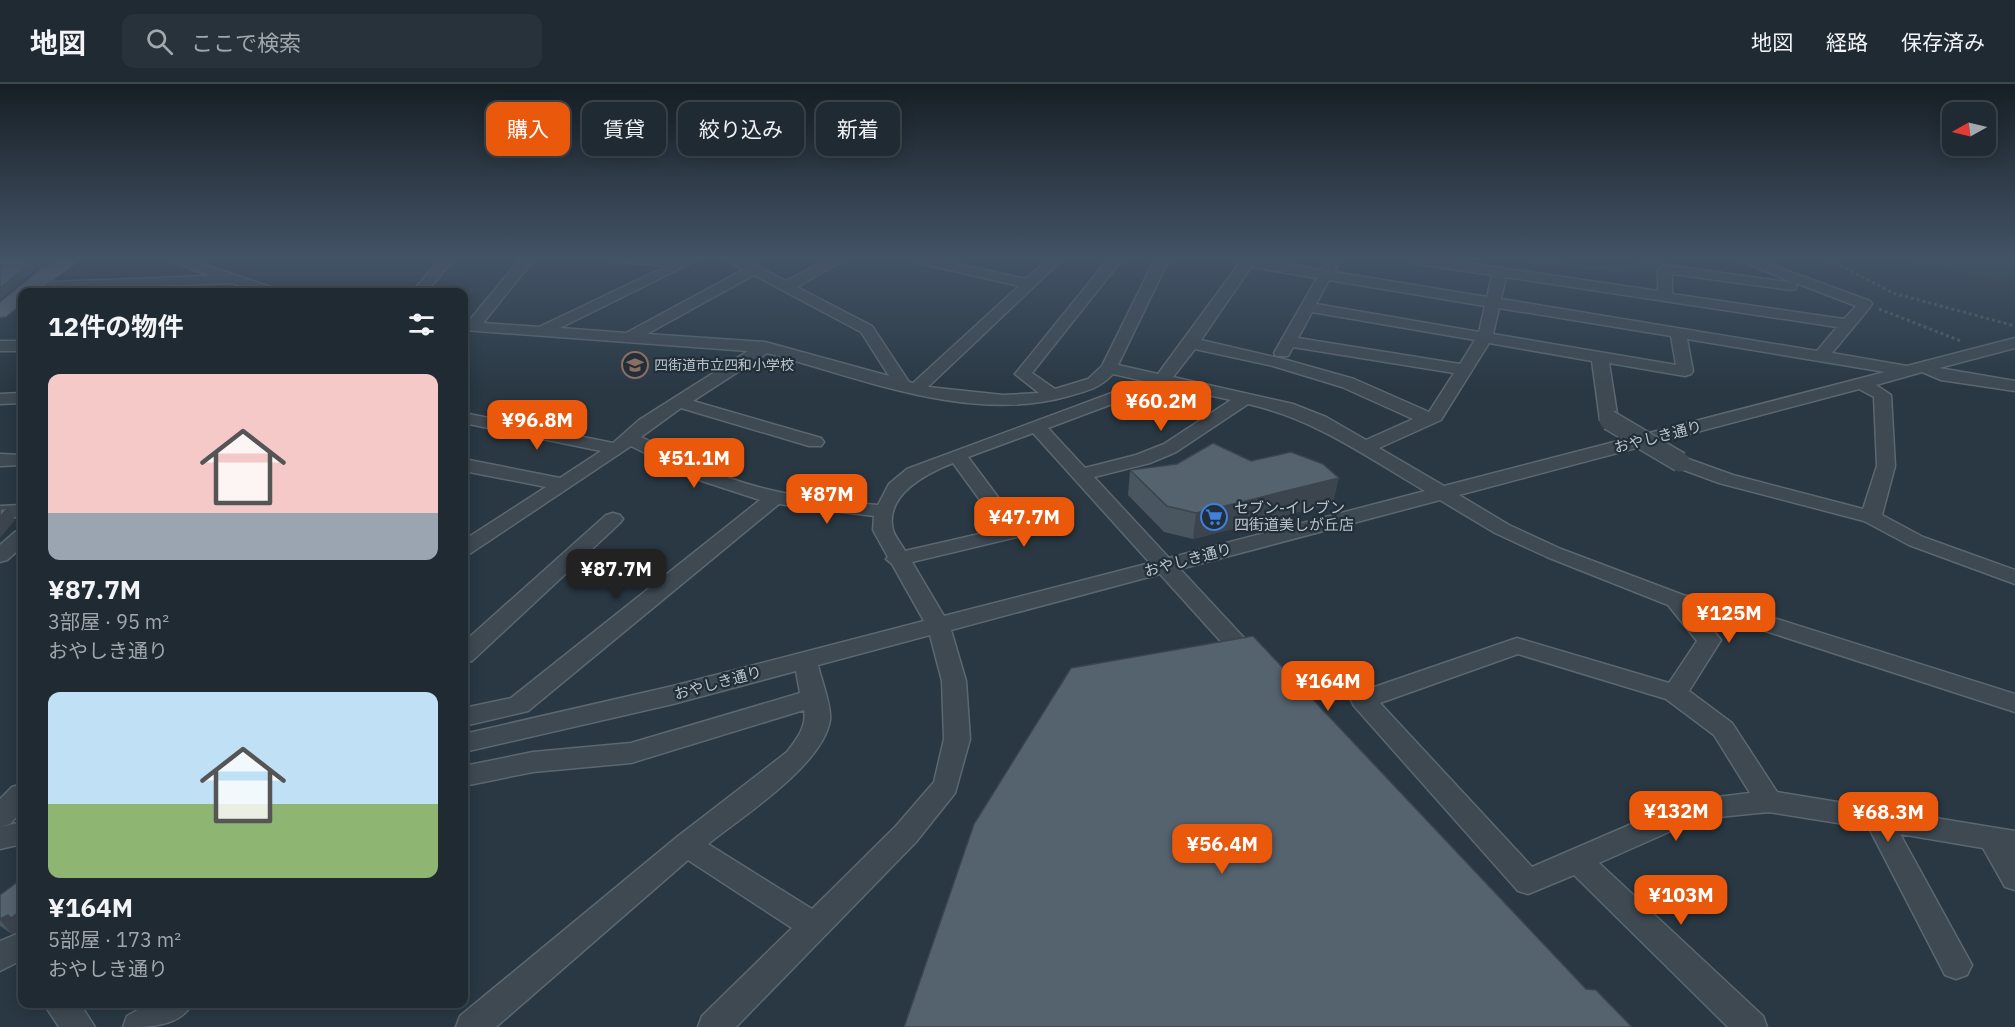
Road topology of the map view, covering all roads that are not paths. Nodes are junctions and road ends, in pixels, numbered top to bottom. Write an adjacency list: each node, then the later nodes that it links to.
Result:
1 (490, 301): 17 (street)
2 (605, 301): 18 (street)
3 (696, 301): 20 (street)
4 (813, 301): 37 (street)
5 (1010, 301): 37 (street)
6 (1081, 301): 38 (street)
7 (1141, 301): 31 (street)
8 (1220, 301): 23 (street)
9 (1310, 301): 15 (street)
10 (1477, 301): 14 (street)
11 (1495, 301): 14 (street)
12 (1692, 301): 16 (street)
13 (1856, 301): 16 (street)
14 (1494, 304): 19 (street); 21 (street)
15 (1307, 307): 21 (street); 22 (street)
16 (1847, 324): 28 (street)
17 (468, 326): 18 (street)
18 (541, 332): 20 (street)
19 (1678, 333): 28 (street); 29 (street)
20 (630, 337): 27 (street)
21 (1485, 338): 29 (street); 33 (street)
22 (1288, 341): 30 (street); 33 (street)
23 (1191, 343): 30 (street); 34 (street)
24 (2015, 343): 32 (street, おやしき通り)
25 (0, 346): 26 (street)
26 (18, 346)
27 (765, 347): 37 (street); 42 (street)
28 (1822, 355): 32 (street)
29 (1600, 357): 60 (street, bridge)
30 (1277, 362): 44 (street)
31 (1108, 368): 34 (street); 38 (street)
32 (1916, 369): 35 (street, おやしき通り); 36 (street)
33 (1464, 370): 44 (street)
34 (1162, 380): 40 (street); 45 (street)
35 (1862, 384): 55 (street, おやしき通り); 60 (street)
36 (2015, 386)
37 (910, 388): 38 (street)
38 (1054, 396)
39 (18, 398): 41 (street)
40 (1246, 398): 48 (street); 53 (street)
41 (0, 399)
42 (681, 403): 46 (street); 47 (street)
43 (468, 419): 47 (street)
44 (1427, 419): 48 (street)
45 (1037, 427): 49 (street); 53 (street)
46 (815, 442)
47 (623, 443): 54 (street); 56 (street)
48 (1366, 447): 55 (street)
49 (957, 455): 58 (street); 65 (street)
50 (0, 460): 51 (street)
51 (18, 460)
52 (468, 466): 54 (street)
53 (1080, 475): 66 (street)
54 (561, 484): 63 (street)
55 (1442, 492): 66 (street, おやしき通り); 68 (street)
56 (775, 497): 58 (street); 76 (street)
57 (18, 511): 59 (street)
58 (885, 511): 65 (street)
59 (0, 512)
60 (1870, 517): 67 (street)
61 (613, 519): 70 (street)
62 (18, 540): 64 (street)
63 (468, 546)
64 (0, 556)
65 (897, 559): 69 (street)
66 (1165, 566): 69 (street, おやしき通り); 72 (street)
67 (2015, 577)
68 (1676, 600): 73 (street); 75 (street)
69 (939, 627): 71 (street, おやしき通り); 89 (street)
70 (468, 651)
71 (805, 660): 74 (street); 77 (street, おやしき通り)
72 (1268, 679)
73 (1675, 693): 80 (street); 87 (street)
74 (813, 698): 78 (street); 86 (street)
75 (2015, 703)
76 (468, 716)
77 (468, 742)
78 (468, 775)
79 (18, 798): 81 (street)
80 (1769, 801): 82 (street); 87 (street)
81 (0, 816)
82 (1876, 818): 85 (street); 90 (street)
83 (18, 834): 84 (street)
84 (0, 838)
85 (2003, 840): 88 (street)
86 (687, 845): 89 (street); 95 (street)
87 (1577, 860): 97 (street)
88 (2015, 878)
89 (814, 926): 96 (street)
90 (1956, 965)
91 (63, 1008): 93 (street)
92 (170, 1008): 94 (street)
93 (79, 1027)
94 (139, 1027)
95 (472, 1027)
96 (714, 1027)
97 (1751, 1027)

